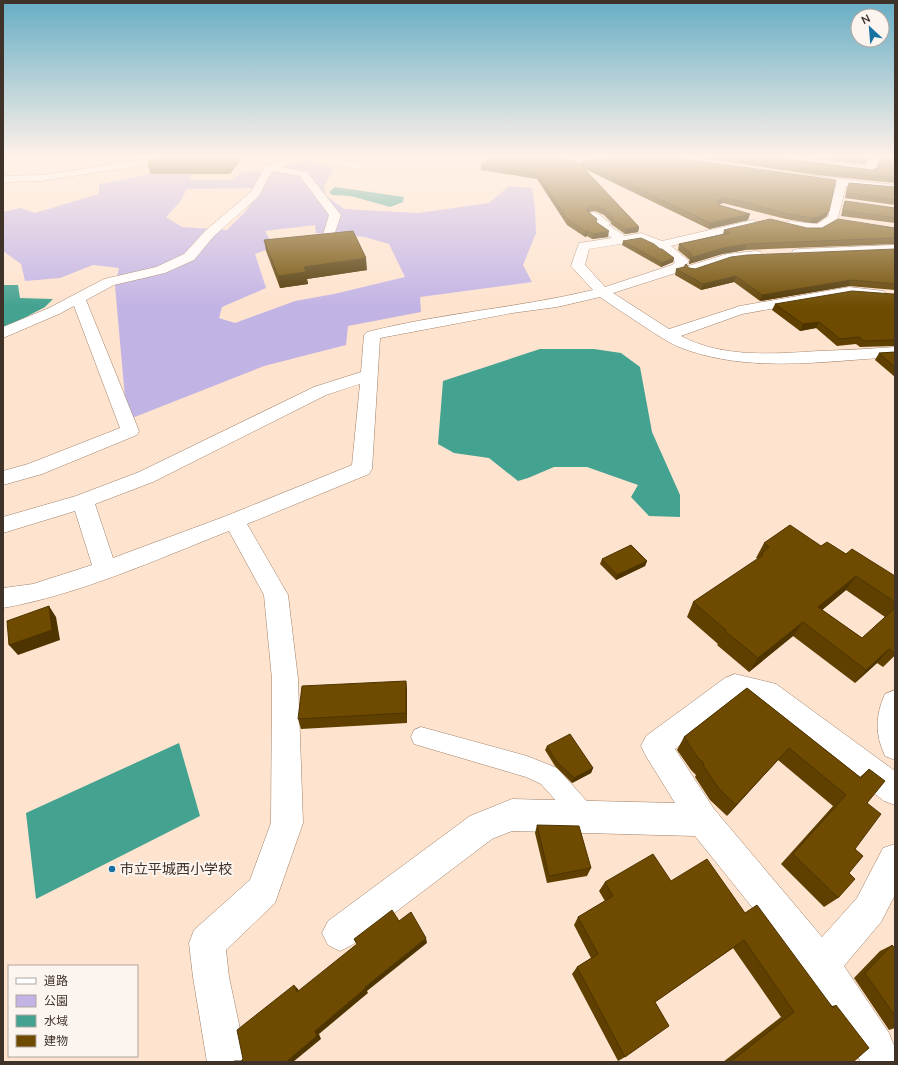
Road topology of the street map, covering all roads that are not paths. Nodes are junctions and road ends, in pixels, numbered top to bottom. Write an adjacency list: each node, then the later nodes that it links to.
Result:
1 (239, 208): 16 (street)
2 (329, 208): 7 (street)
3 (840, 208): 6 (street)
4 (745, 214): 6 (street)
5 (593, 215): 8 (street)
6 (770, 220): 9 (street)
7 (328, 238)
8 (623, 240): 9 (street); 15 (street)
9 (661, 245): 15 (street)
10 (895, 249): 11 (street)
11 (785, 253)
12 (769, 254): 13 (street)
13 (693, 269)
14 (891, 288): 18 (street)
15 (602, 292): 18 (street); 20 (street)
16 (78, 298): 17 (street); 21 (street)
17 (3, 333)
18 (668, 335): 19 (street)
19 (895, 352)
20 (370, 375): 22 (street); 23 (street)
21 (3, 478)
22 (83, 502): 24 (street); 25 (street)
23 (234, 521): 25 (street); 36 (street)
24 (3, 525)
25 (105, 570): 26 (street)
26 (3, 598)
27 (895, 703): 29 (street)
28 (421, 737): 31 (lane)
29 (895, 746)
30 (895, 790): 32 (street)
31 (585, 816): 32 (street); 34 (street)
32 (703, 820): 35 (street)
33 (895, 860): 35 (street)
34 (340, 933)
35 (822, 965): 37 (street)
36 (227, 1062)
37 (881, 1062)

